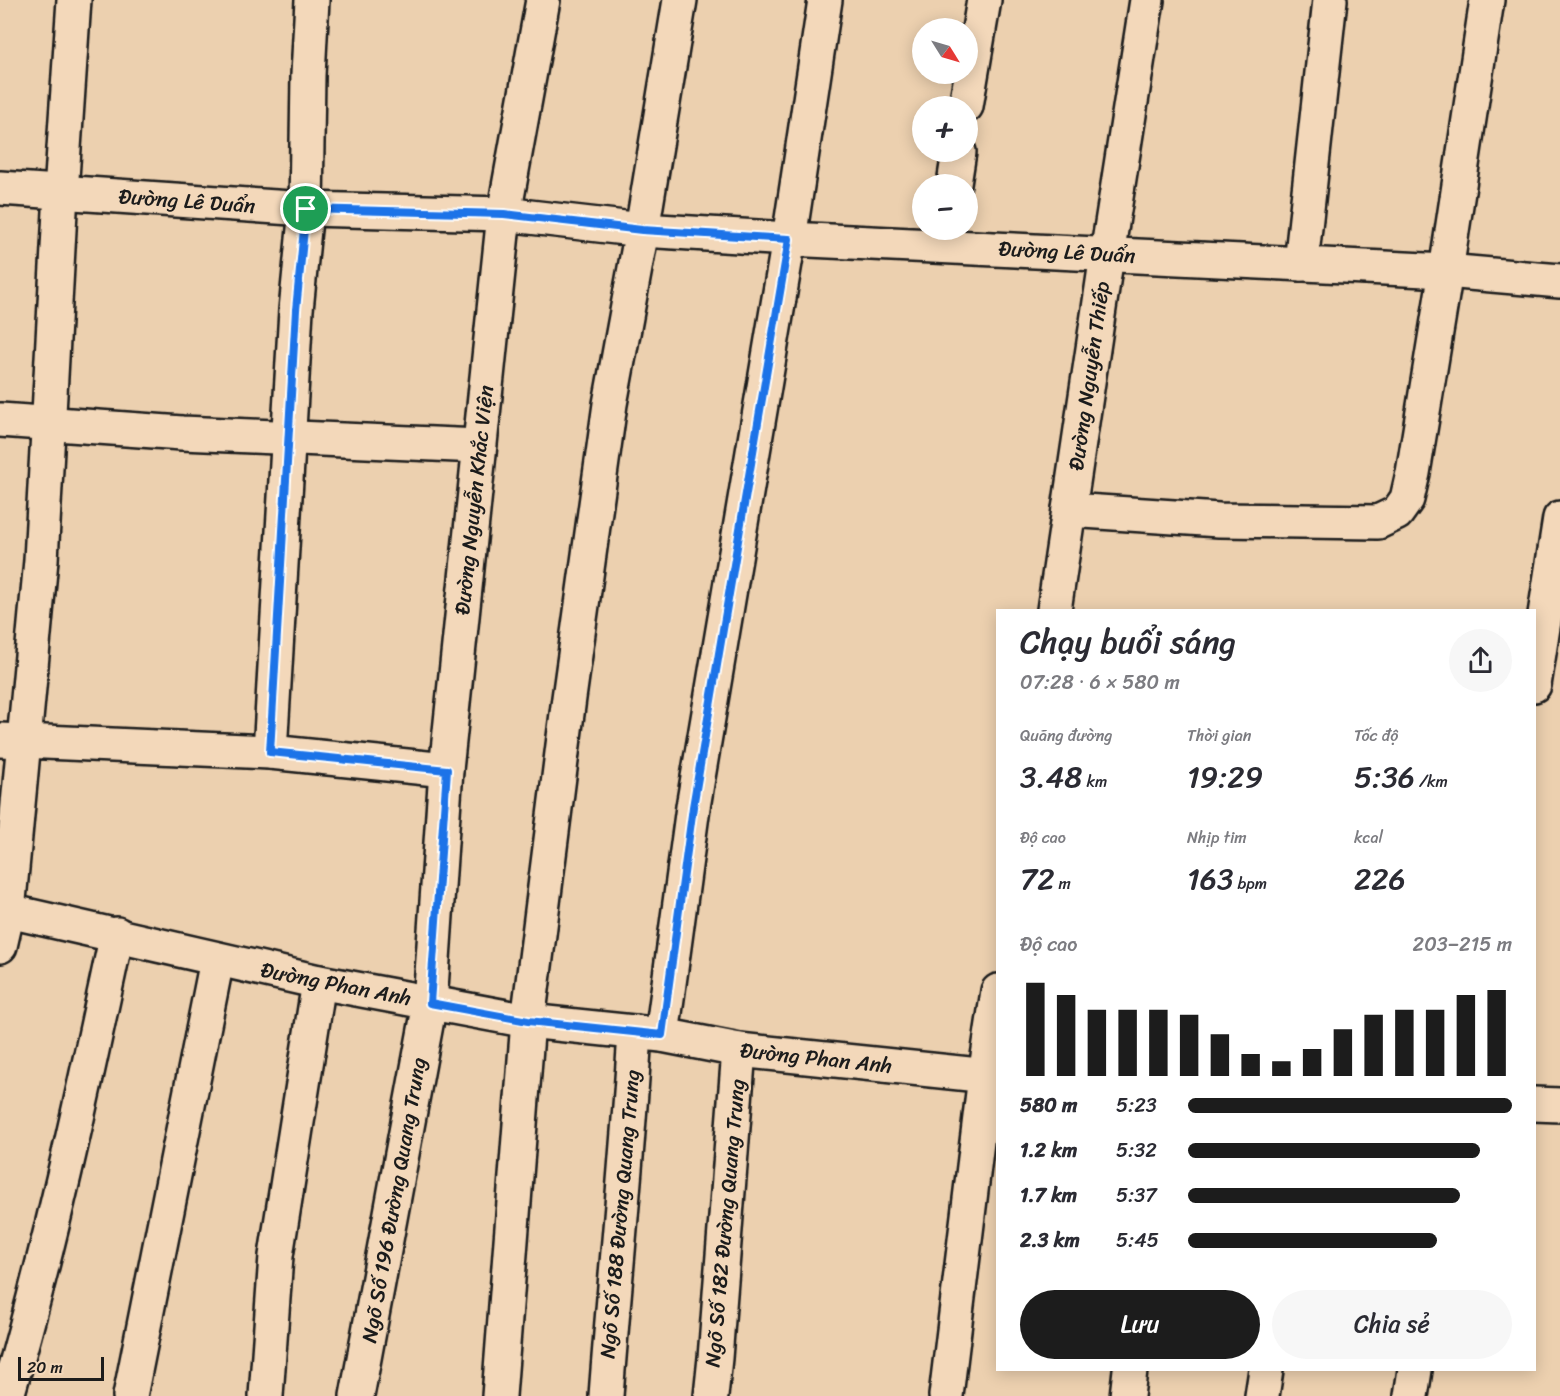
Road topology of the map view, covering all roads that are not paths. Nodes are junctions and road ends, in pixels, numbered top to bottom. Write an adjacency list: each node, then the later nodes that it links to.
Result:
1 (74, 0): 12 (street)
2 (312, 0): 13 (street)
3 (543, 0): 14 (street, Đường Nguyễn Khắc Viện)
4 (680, 0): 15 (street)
5 (825, 0): 17 (street, Ngõ Số 188 Đường Quang Trung)
6 (984, 0): 10 (street)
7 (1147, 0): 19 (street, Đường Nguyễn Thiếp)
8 (1330, 0): 20 (street)
9 (1487, 0): 21 (street)
10 (968, 96)
11 (0, 188): 12 (street, Đường Lê Duẩn)
12 (61, 193): 13 (street, Đường Lê Duẩn); 24 (street)
13 (306, 209): 14 (street, Đường Lê Duẩn); 25 (street)
14 (504, 214): 15 (street, Đường Lê Duẩn); 26 (street, Đường Nguyễn Khắc Viện)
15 (642, 230): 17 (street, Đường Lê Duẩn); 41 (street)
16 (912, 238): 17 (street, Đường Lê Duẩn)
17 (789, 239): 42 (street, Ngõ Số 188 Đường Quang Trung)
18 (964, 240): 19 (street, Đường Lê Duẩn)
19 (1107, 255): 20 (street, Đường Lê Duẩn); 27 (street, Đường Nguyễn Thiếp)
20 (1301, 264): 21 (street, Đường Lê Duẩn)
21 (1446, 271): 22 (street, Đường Lê Duẩn); 27 (street)
22 (1560, 281)
23 (0, 420): 24 (street)
24 (48, 423): 25 (street); 31 (street)
25 (290, 438): 26 (street); 32 (street)
26 (479, 446): 33 (street, Đường Nguyễn Khắc Viện)
27 (1069, 510): 29 (street, Đường Nguyễn Thiếp)
28 (1560, 518): 30 (street)
29 (1054, 609)
30 (1536, 672)
31 (12, 741): 32 (street); 34 (street)
32 (270, 752): 33 (street)
33 (447, 770): 39 (street, Đường Nguyễn Khắc Viện)
34 (4, 910): 35 (street, Đường Phan Anh); 36 (street)
35 (117, 934): 37 (street, Đường Phan Anh); 50 (street)
36 (0, 946)
37 (217, 960): 38 (street, Đường Phan Anh); 51 (street)
38 (319, 982): 39 (street, Đường Phan Anh); 52 (street)
39 (430, 1003): 41 (street, Đường Phan Anh); 53 (street, Ngõ Số 196 Đường Quang Trung)
40 (996, 1016): 44 (street)
41 (528, 1021): 42 (street, Đường Phan Anh); 54 (street)
42 (648, 1034): 43 (street, Đường Phan Anh); 55 (street, Ngõ Số 188 Đường Quang Trung)
43 (739, 1050): 44 (street, Đường Phan Anh); 56 (street, Ngõ Số 182 Đường Quang Trung)
44 (991, 1077): 57 (street)
45 (1536, 1104): 46 (street)
46 (1560, 1105)
47 (1130, 1371): 58 (street)
48 (1266, 1371): 59 (street)
49 (1415, 1371): 60 (street)
50 (8, 1396)
51 (130, 1396)
52 (266, 1396)
53 (357, 1396)
54 (499, 1396)
55 (606, 1396)
56 (711, 1396)
57 (946, 1396)
58 (1127, 1396)
59 (1262, 1396)
60 (1411, 1396)

